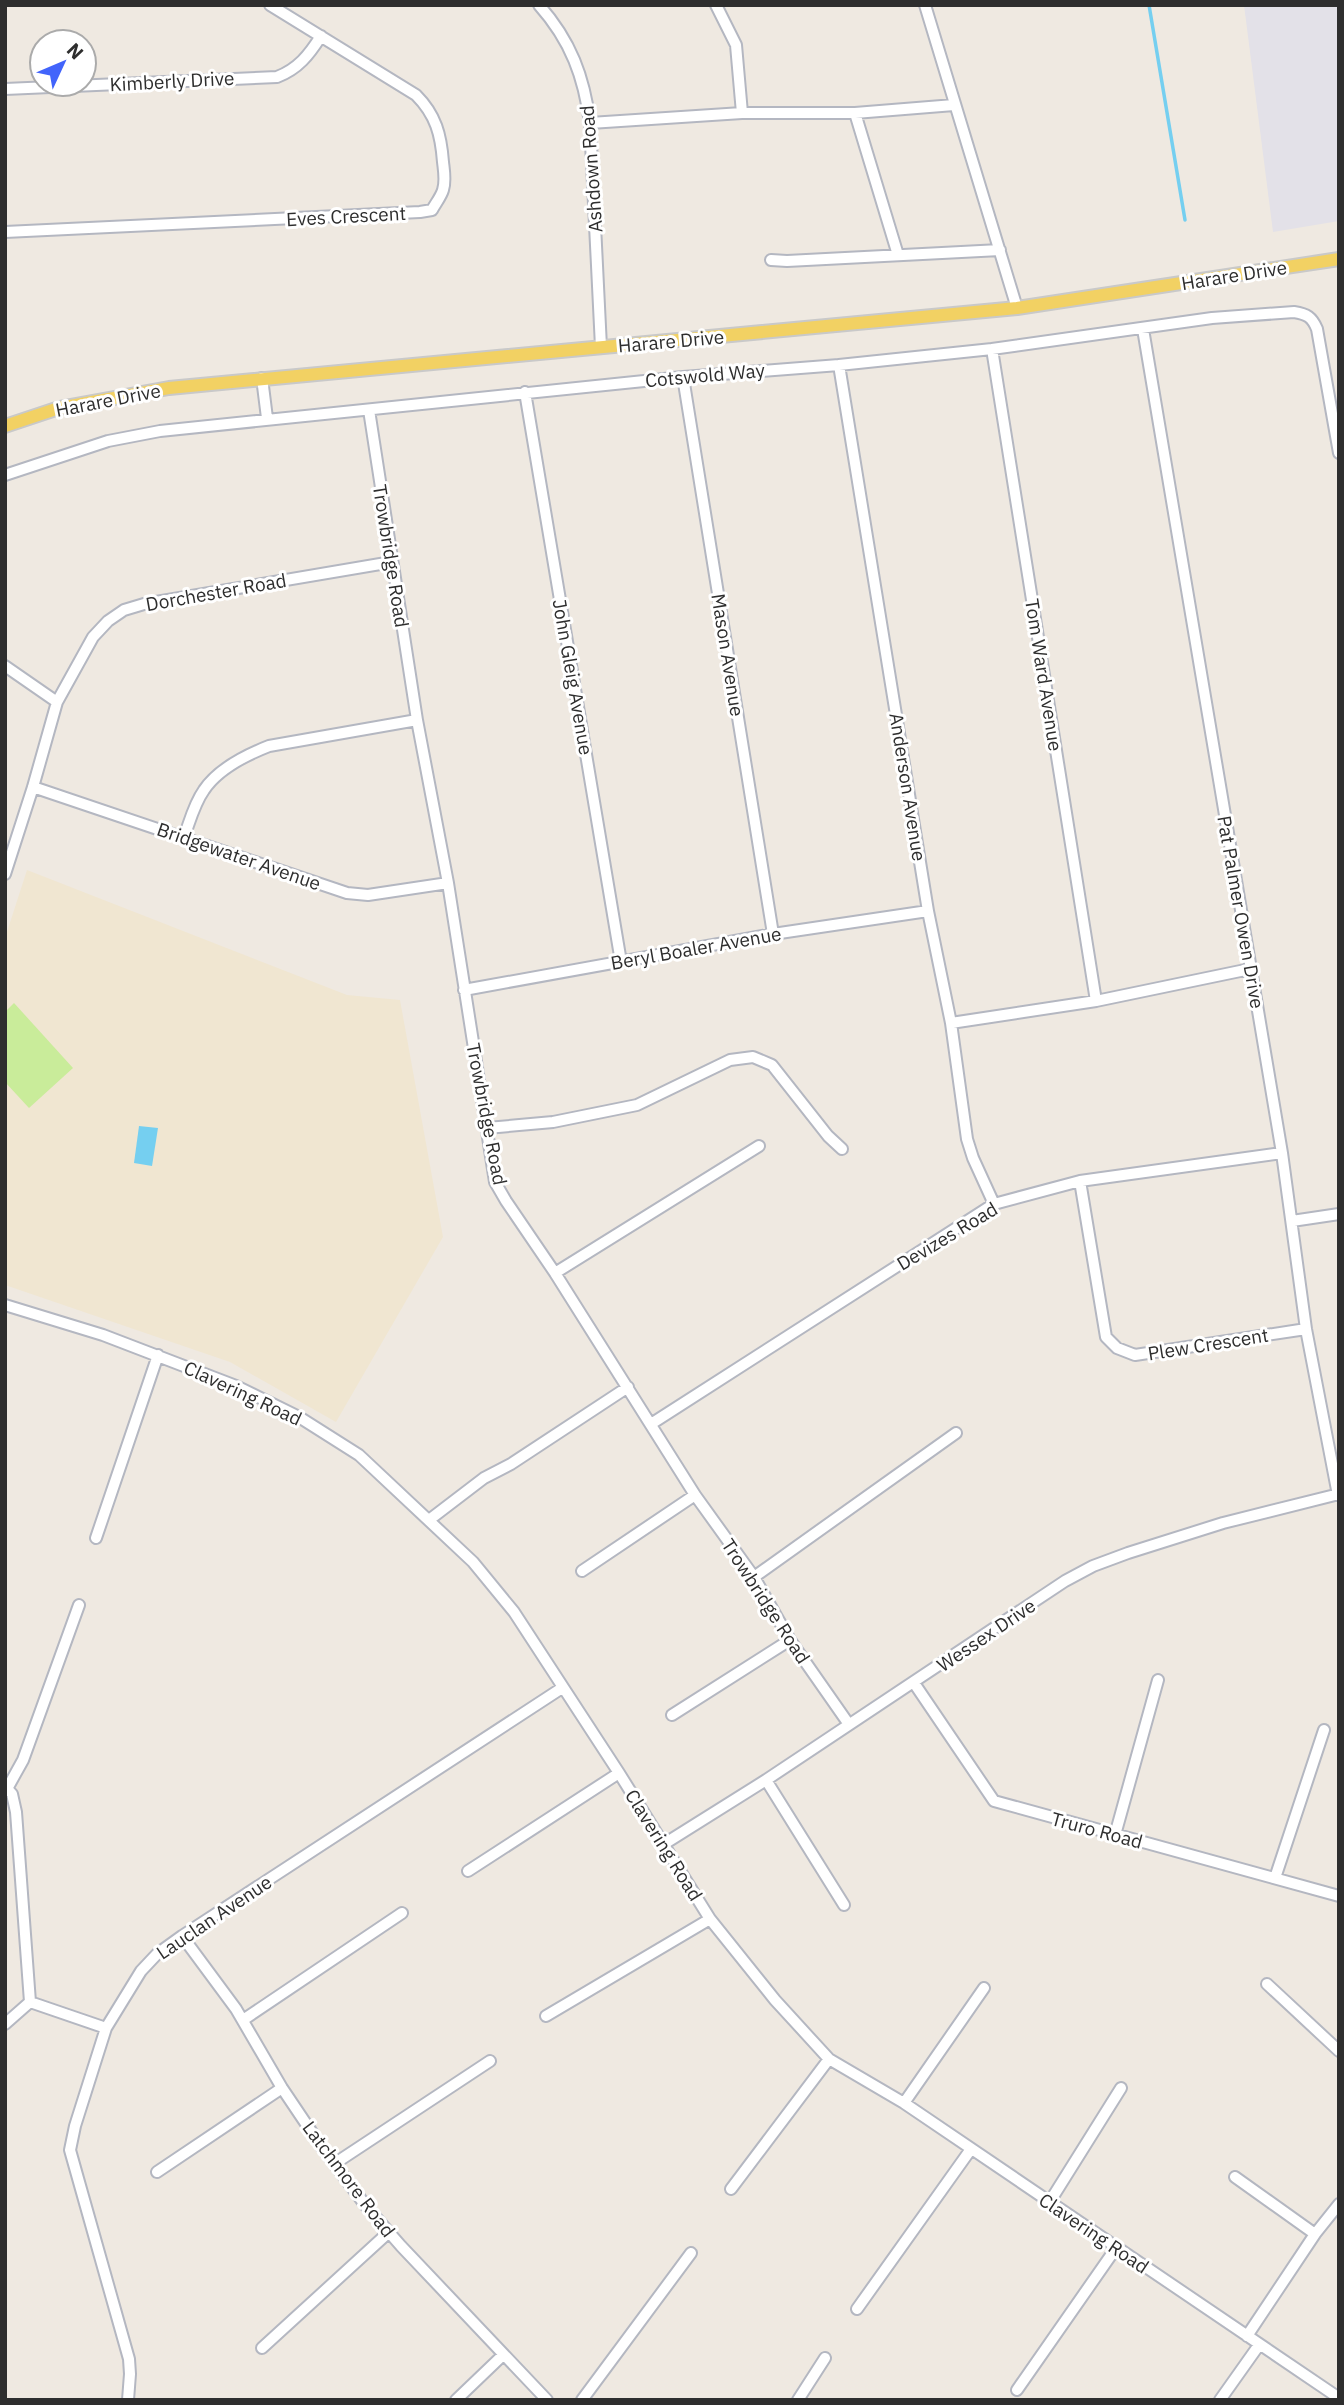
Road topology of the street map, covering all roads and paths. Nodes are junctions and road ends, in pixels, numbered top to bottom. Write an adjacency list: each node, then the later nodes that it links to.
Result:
1 (270, 5): 5 (street, Eves Crescent)
2 (539, 5): 10 (street, Ashdown Road)
3 (716, 5): 8 (street)
4 (925, 5): 7 (street)
5 (321, 36): 6 (street, Kimberly Drive); 11 (street, Eves Crescent)
6 (5, 89)
7 (954, 105): 9 (street); 12 (street)
8 (742, 113): 9 (street); 10 (street)
9 (855, 113): 13 (street)
10 (590, 123): 18 (street, Ashdown Road)
11 (5, 232)
12 (1000, 250): 13 (street); 16 (street)
13 (898, 255): 15 (street)
14 (1339, 259): 16 (main road, Harare Drive)
15 (771, 260)
16 (1017, 308): 18 (main road, Harare Drive)
17 (1143, 329): 19 (street, Cotswold Way); 27 (street, Cotswold Way); 40 (street, Pat Palmer Owen Drive)
18 (601, 347): 22 (main road, Harare Drive)
19 (992, 349): 20 (street, Cotswold Way); 42 (street, Tom Ward Avenue)
20 (839, 365): 21 (street, Cotswold Way); 37 (street, Anderson Avenue)
21 (683, 377): 23 (street, Cotswold Way); 38 (street, Mason Avenue)
22 (262, 378): 25 (street); 26 (main road, Harare Drive)
23 (525, 392): 24 (street, Cotswold Way); 39 (street, John Gleig Avenue)
24 (369, 410): 25 (street, Cotswold Way); 29 (street, Trowbridge Road)
25 (267, 418): 28 (street, Cotswold Way)
26 (5, 426)
27 (1339, 453)
28 (5, 475)
29 (393, 562): 31 (street, Dorchester Road); 32 (street, Trowbridge Road)
30 (5, 666): 31 (street)
31 (57, 702): 33 (street, Dorchester Road)
32 (417, 720): 34 (street); 36 (street, Trowbridge Road)
33 (33, 787): 34 (street, Bridgewater Avenue); 35 (street, Dorchester Road)
34 (184, 837): 36 (street, Bridgewater Avenue)
35 (5, 874)
36 (448, 883): 41 (street, Trowbridge Road)
37 (928, 911): 38 (street, Beryl Boaler Avenue); 43 (street, Anderson Avenue)
38 (773, 934): 39 (street, Beryl Boaler Avenue)
39 (621, 962): 41 (street, Beryl Boaler Avenue)
40 (1250, 969): 42 (street); 47 (street, Pat Palmer Owen Drive)
41 (464, 989): 44 (street, Trowbridge Road)
42 (1096, 1001): 43 (street)
43 (951, 1023): 49 (street, Anderson Avenue)
44 (487, 1128): 46 (street); 52 (street, Trowbridge Road)
45 (759, 1146): 52 (street)
46 (842, 1149)
47 (1282, 1153): 48 (street, Devizes Road); 51 (street, Pat Palmer Owen Drive)
48 (1080, 1181): 49 (street, Devizes Road); 54 (street, Plew Crescent)
49 (994, 1204): 57 (street, Devizes Road)
50 (1339, 1214): 51 (street)
51 (1292, 1221): 54 (street, Pat Palmer Owen Drive)
52 (555, 1273): 56 (street, Trowbridge Road)
53 (5, 1305): 55 (street, Clavering Road)
54 (1306, 1329): 59 (street, Pat Palmer Owen Drive)
55 (158, 1355): 61 (street, Clavering Road); 62 (street)
56 (628, 1387): 57 (street, Trowbridge Road); 61 (street)
57 (651, 1424): 60 (street, Trowbridge Road)
58 (956, 1433): 64 (street)
59 (1338, 1494): 68 (street, Wessex Drive)
60 (695, 1495): 63 (street); 64 (street, Trowbridge Road)
61 (429, 1520): 69 (street, Clavering Road)
62 (96, 1538)
63 (582, 1572)
64 (754, 1577): 66 (street, Trowbridge Road)
65 (79, 1605): 75 (street)
66 (790, 1640): 70 (street); 71 (street, Trowbridge Road)
67 (1158, 1679): 76 (street)
68 (914, 1682): 71 (street, Wessex Drive); 76 (street, Truro Road)
69 (562, 1688): 73 (street, Clavering Road); 84 (street, Lauclan Avenue)
70 (672, 1715)
71 (848, 1723): 74 (street, Wessex Drive)
72 (1324, 1730): 79 (street)
73 (619, 1773): 77 (street, Clavering Road); 78 (street)
74 (766, 1780): 77 (street, Wessex Drive); 81 (street)
75 (6, 1786): 87 (street)
76 (1115, 1835): 79 (street, Truro Road)
77 (664, 1844): 83 (street, Clavering Road)
78 (468, 1871)
79 (1275, 1878): 80 (street, Truro Road)
80 (1339, 1896)
81 (844, 1905)
82 (402, 1913): 89 (street)
83 (710, 1919): 88 (street); 93 (street, Clavering Road)
84 (182, 1936): 89 (street, Latchmore Road); 91 (street, Lauclan Avenue)
85 (1267, 1984): 92 (street)
86 (984, 1988): 97 (street)
87 (30, 2002): 90 (street); 91 (street)
88 (546, 2016)
89 (243, 2020): 95 (street, Latchmore Road)
90 (5, 2024)
91 (106, 2028): 117 (street, Lauclan Avenue)
92 (1339, 2051)
93 (829, 2059): 97 (street, Clavering Road); 102 (street)
94 (490, 2061): 99 (street)
95 (282, 2088): 99 (street, Latchmore Road); 100 (street)
96 (1121, 2088): 103 (street)
97 (904, 2103): 98 (street, Clavering Road)
98 (971, 2149): 103 (street, Clavering Road); 109 (street)
99 (334, 2164): 105 (street, Latchmore Road)
100 (158, 2172)
101 (1235, 2177): 106 (street)
102 (731, 2189)
103 (1049, 2203): 107 (street, Clavering Road)
104 (1339, 2204): 106 (street)
105 (389, 2232): 112 (street); 113 (street, Latchmore Road)
106 (1315, 2234): 110 (street)
107 (1116, 2248): 110 (street, Clavering Road); 115 (street)
108 (691, 2253): 120 (street)
109 (857, 2309)
110 (1247, 2336): 111 (street, Clavering Road)
111 (1259, 2345): 116 (street, Clavering Road); 122 (street)
112 (262, 2348)
113 (503, 2355): 118 (street); 119 (street, Latchmore Road)
114 (825, 2358): 121 (street)
115 (1017, 2390)
116 (1339, 2398)
117 (128, 2400)
118 (456, 2400)
119 (547, 2400)
120 (582, 2400)
121 (799, 2400)
122 (1220, 2400)

